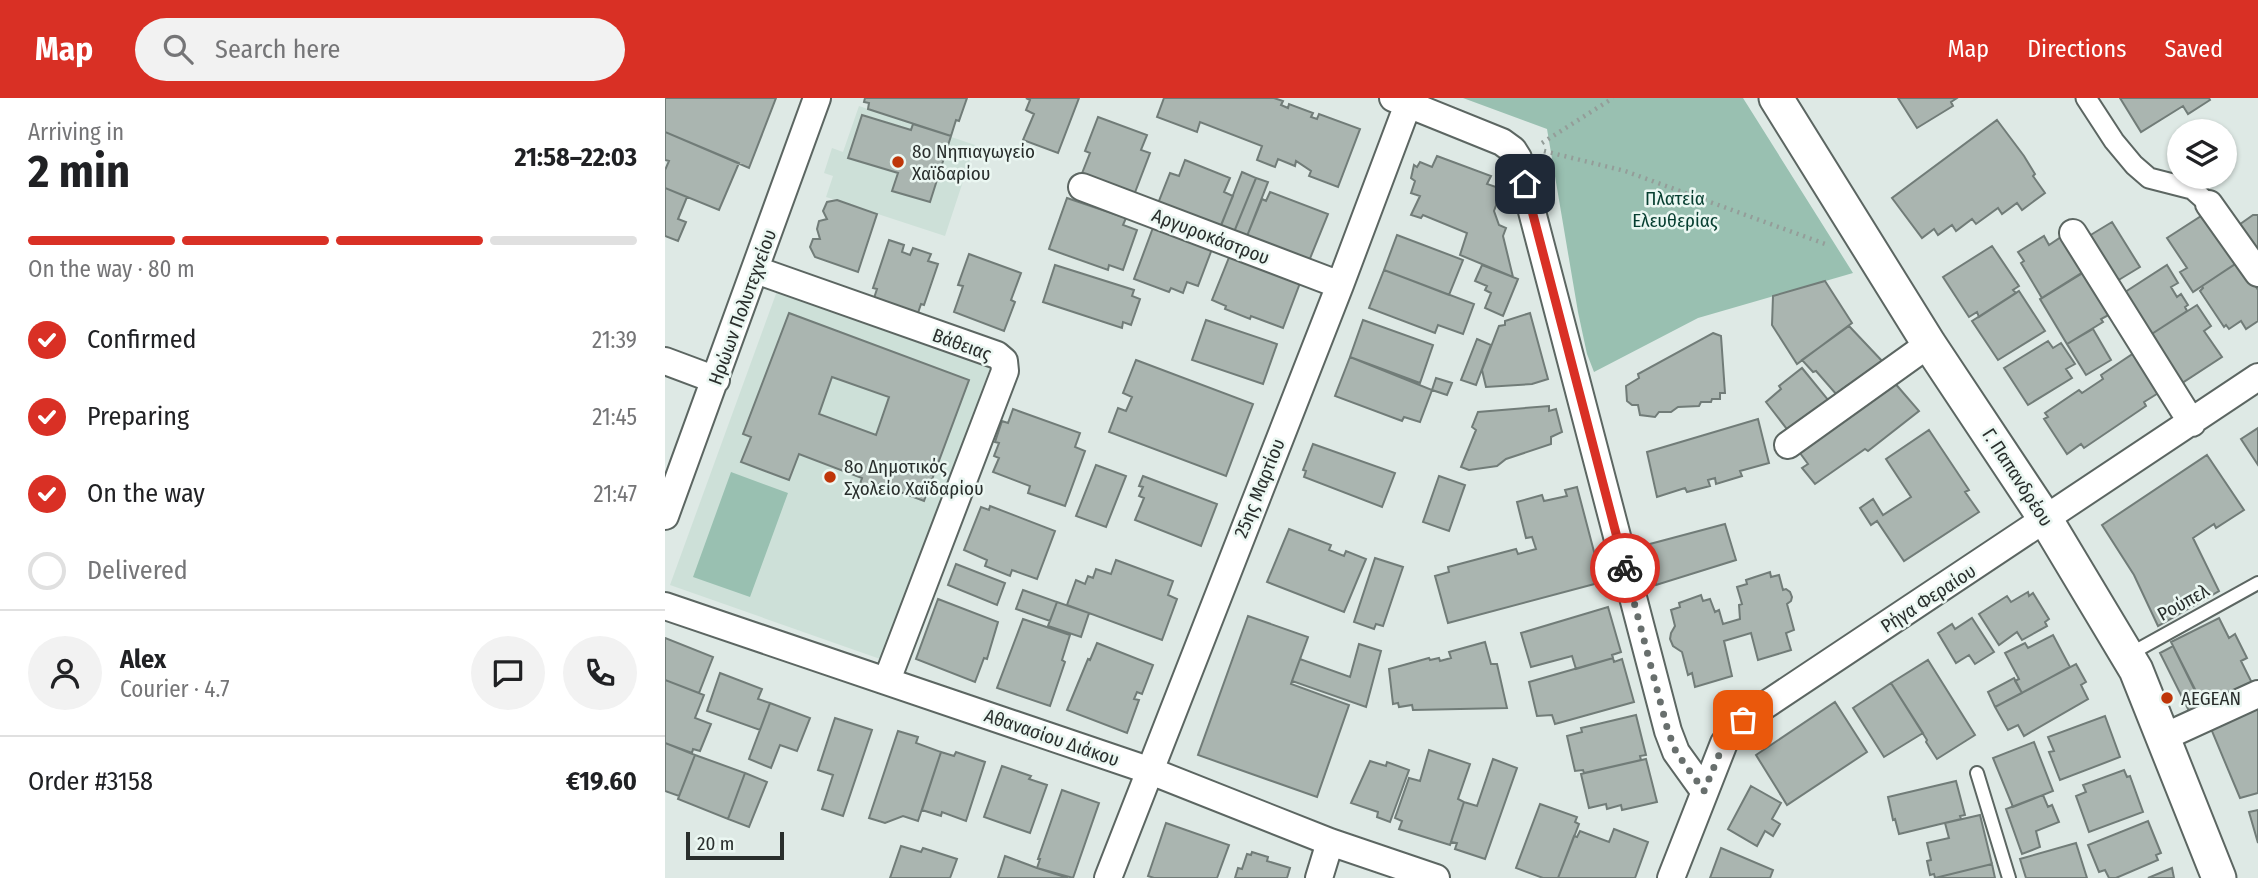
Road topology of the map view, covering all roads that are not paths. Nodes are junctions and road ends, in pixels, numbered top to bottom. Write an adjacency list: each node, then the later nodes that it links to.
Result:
1 (817, 98): 8 (street, Ηρώων Πολυτεχνείου)
2 (1776, 98): 11 (street, Γ. Παπανδρέου)
3 (2086, 98): 6 (street)
4 (1404, 100): 10 (street, 25ης Μαρτίου); 27 (street)
5 (1082, 187): 10 (street, Αργυροκάστρου)
6 (2209, 204): 9 (street)
7 (2073, 233): 15 (street)
8 (756, 270): 14 (street, Ηρώων Πολυτεχνείου); 22 (street, Βάθειας)
9 (2258, 273)
10 (1339, 285): 25 (street, 25ης Μαρτίου)
11 (1929, 344): 16 (street); 18 (street, Γ. Παπανδρέου)
12 (665, 361): 14 (street)
13 (2258, 377): 15 (street, Ρήγα Φεραίου)
14 (716, 380): 17 (street, Ηρώων Πολυτεχνείου)
15 (2192, 422): 18 (street, Ρήγα Φεραίου)
16 (1788, 445)
17 (665, 516)
18 (2046, 520): 21 (street, Γ. Παπανδρέου); 27 (street, Ρήγα Φεραίου)
19 (2258, 583): 21 (lane, Ρούπελ)
20 (665, 606): 22 (street, Αθανασίου Διάκου)
21 (2127, 656): 24 (street, Γ. Παπανδρέου)
22 (887, 680): 25 (street, Αθανασίου Διάκου)
23 (2258, 694): 24 (street)
24 (2164, 737): 34 (street, Γ. Παπανδρέου)
25 (1148, 770): 28 (street, Αθανασίου Διάκου); 29 (street, 25ης Μαρτίου)
26 (1977, 774): 33 (lane)
27 (1704, 791): 32 (street, Ρήγα Φεραίου)
28 (1330, 842): 30 (street); 31 (street, Αθανασίου Διάκου)
29 (1108, 878)
30 (1319, 878)
31 (1436, 878)
32 (1671, 878)
33 (2009, 878)
34 (2219, 878)

